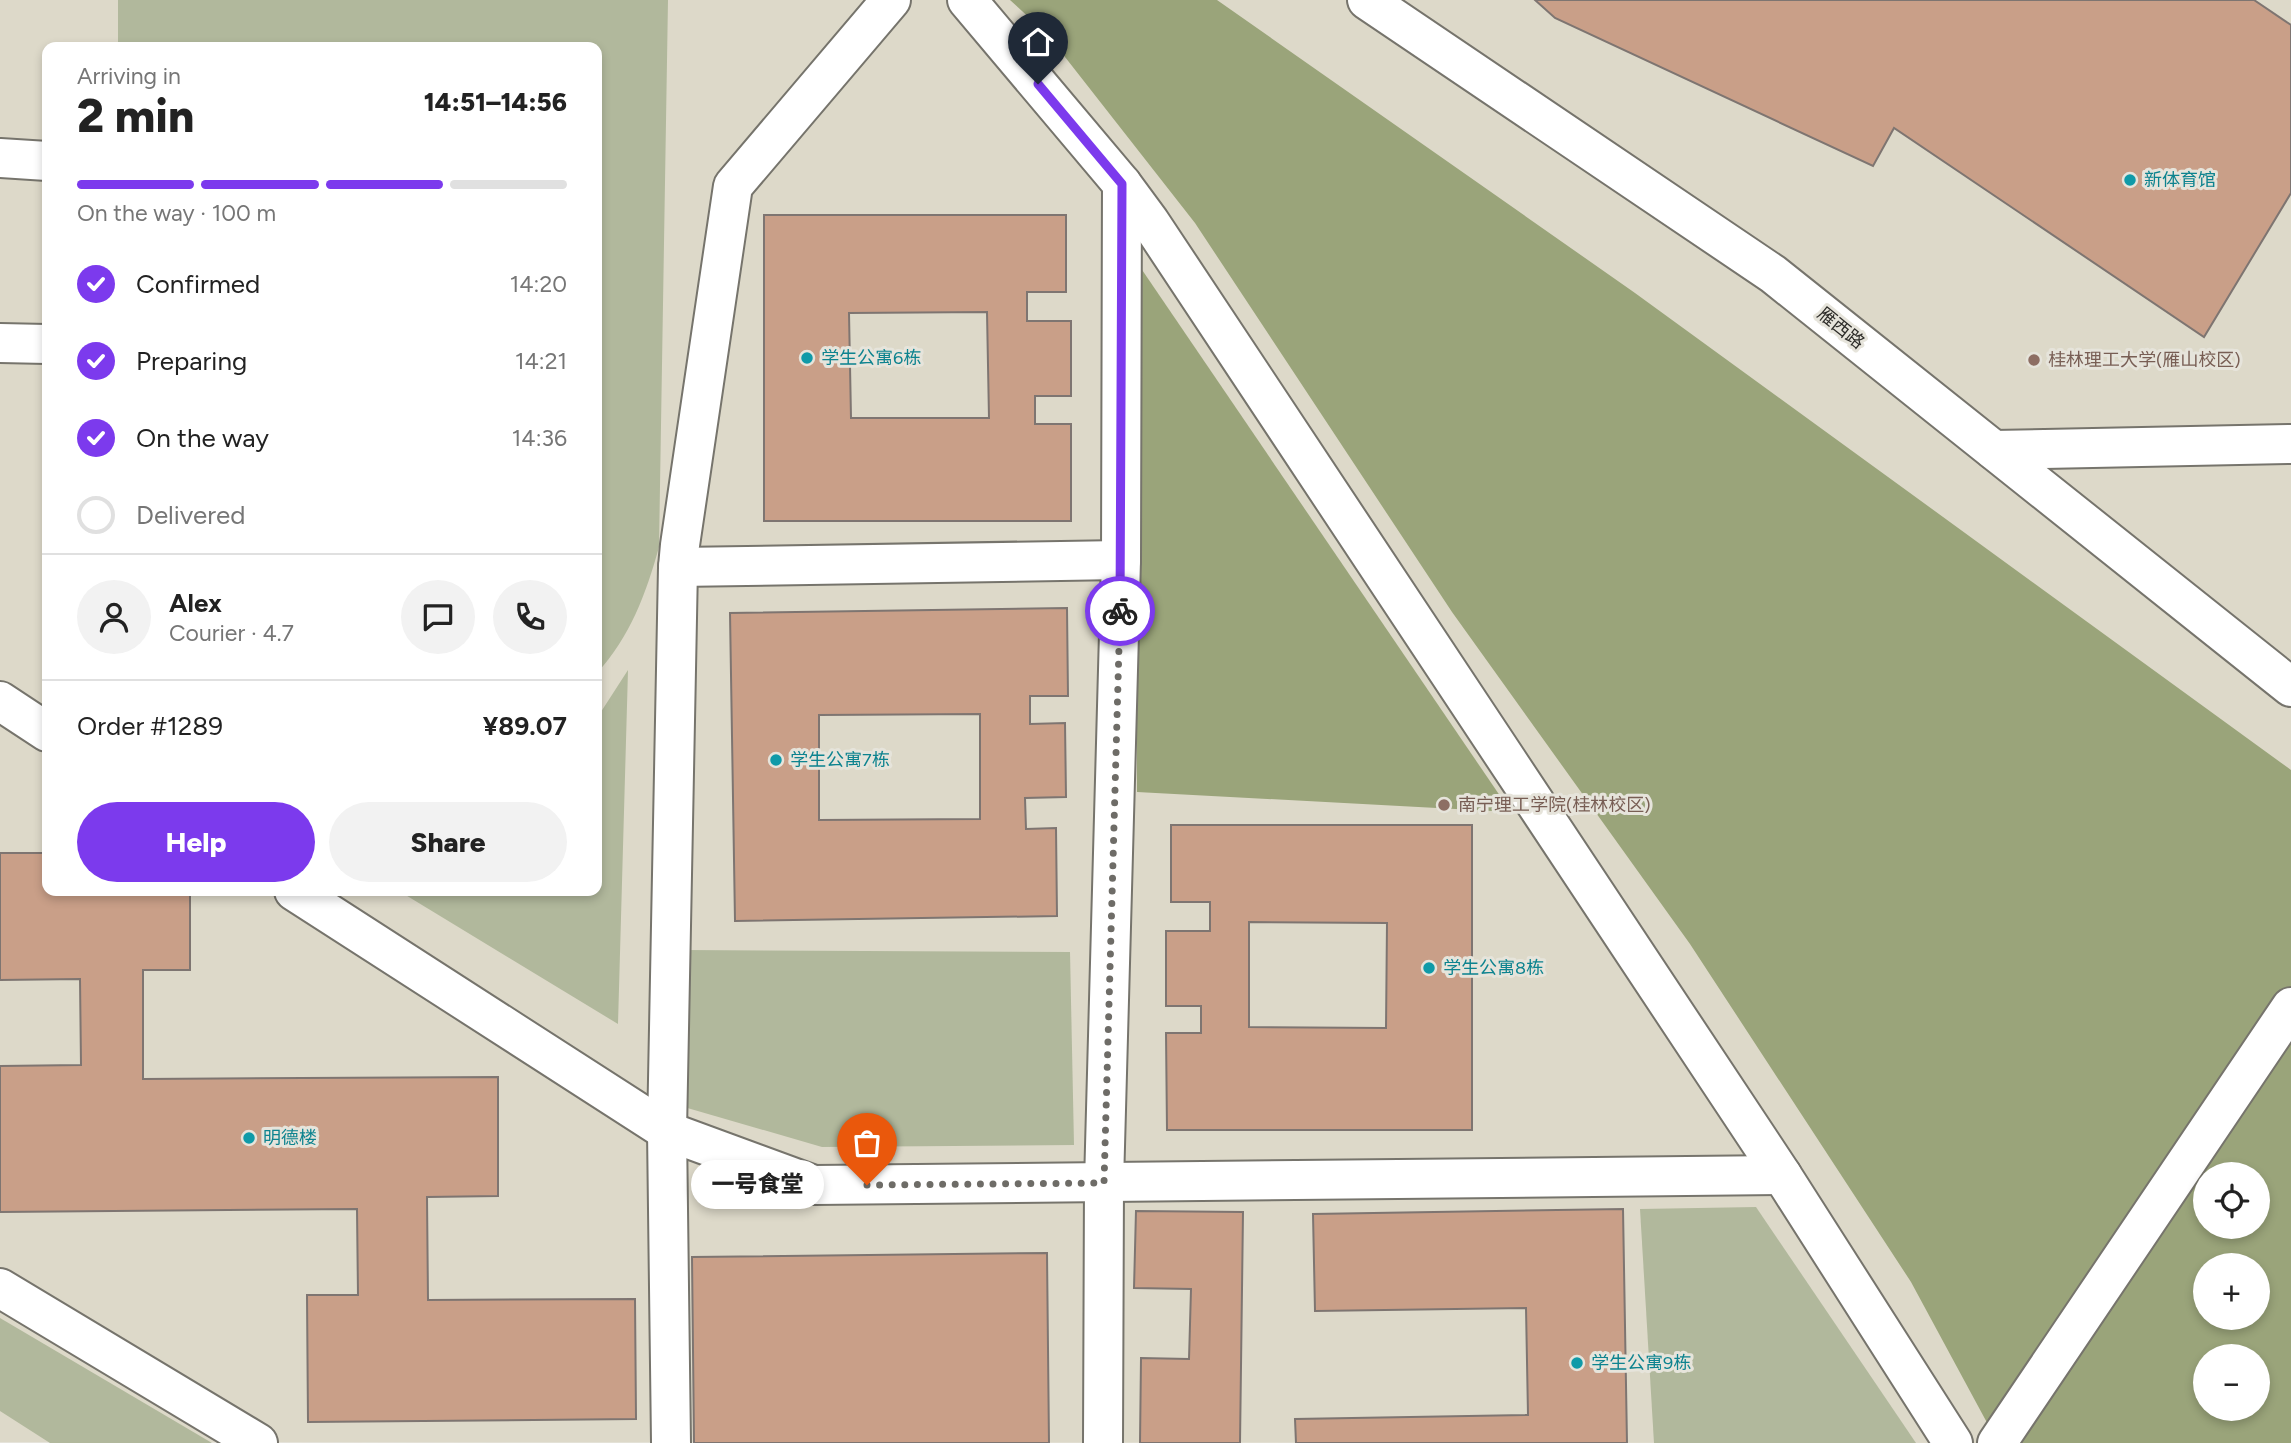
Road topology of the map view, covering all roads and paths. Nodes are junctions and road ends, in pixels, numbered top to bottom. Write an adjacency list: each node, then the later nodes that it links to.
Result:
1 (891, 0): 12 (street)
2 (967, 0): 6 (street)
3 (1367, 0): 10 (street, 雁西路)
4 (0, 158): 5 (street)
5 (42, 161)
6 (1122, 184): 11 (street); 19 (street)
7 (0, 343): 8 (street)
8 (42, 344)
9 (2291, 443): 10 (street)
10 (1994, 450): 13 (street, 雁西路)
11 (1121, 560): 12 (street); 20 (street)
12 (678, 567): 18 (street)
13 (2291, 687)
14 (0, 701): 15 (street)
15 (42, 729)
16 (302, 896): 18 (street)
17 (2291, 1007): 26 (street)
18 (667, 1131): 20 (street); 23 (street)
19 (1782, 1175): 20 (street); 25 (street)
20 (1104, 1183): 24 (street)
21 (0, 1288): 22 (street)
22 (258, 1443)
23 (671, 1443)
24 (1103, 1443)
25 (1953, 1443)
26 (1997, 1443)

